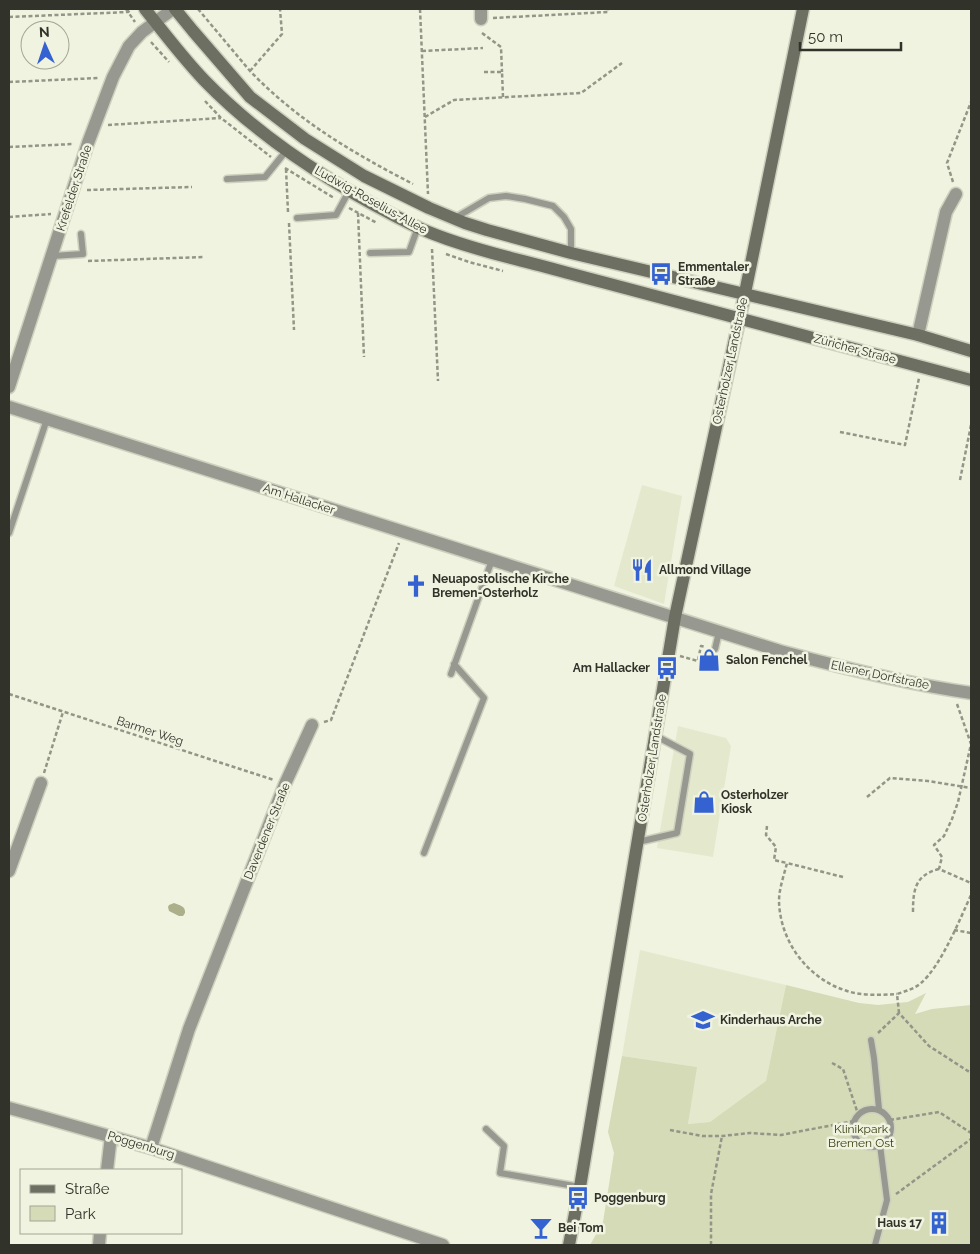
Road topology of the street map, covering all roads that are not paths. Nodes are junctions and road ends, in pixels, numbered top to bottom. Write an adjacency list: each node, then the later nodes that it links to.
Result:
1 (144, 9): 4 (main road, Ludwig-Roselius-Allee)
2 (174, 9): 4 (street, Krefelder Straße); 10 (main road, Ludwig-Roselius-Allee)
3 (803, 9): 16 (main road, Osterholzer Landstraße)
4 (155, 22): 5 (main road, Ludwig-Roselius-Allee); 15 (street, Krefelder Straße)
5 (286, 151): 6 (lane); 7 (main road, Ludwig-Roselius-Allee)
6 (227, 179)
7 (349, 191): 9 (lane); 11 (main road, Ludwig-Roselius-Allee)
8 (956, 194): 18 (street)
9 (297, 218)
10 (455, 218): 14 (main road, Ludwig-Roselius-Allee); 14 (lane)
11 (418, 227): 13 (lane); 17 (main road, Ludwig-Roselius-Allee)
12 (82, 234): 15 (lane)
13 (370, 253)
14 (571, 253): 16 (main road, Ludwig-Roselius-Allee)
15 (52, 256): 21 (street, Krefelder Straße)
16 (745, 293): 17 (main road, Osterholzer Landstraße); 18 (main road)
17 (739, 318): 20 (main road, Züricher Straße); 26 (main road, Osterholzer Landstraße)
18 (918, 335): 19 (main road)
19 (971, 351)
20 (971, 380)
21 (9, 387)
22 (9, 407): 23 (street, Am Hallacker)
23 (47, 419): 24 (lane); 25 (street, Am Hallacker)
24 (9, 533)
25 (492, 560): 26 (street, Am Hallacker); 29 (lane)
26 (675, 617): 27 (street, Ellener Dorfstraße); 33 (main road, Osterholzer Landstraße)
27 (719, 632): 28 (lane); 31 (street, Ellener Dorfstraße)
28 (715, 649)
29 (454, 664): 30 (lane); 36 (lane)
30 (451, 674)
31 (971, 693)
32 (312, 725): 44 (street, Daverdener Straße)
33 (656, 736): 35 (main road, Osterholzer Landstraße); 35 (lane)
34 (41, 783): 37 (street)
35 (638, 842): 46 (main road, Osterholzer Landstraße)
36 (424, 853)
37 (9, 870)
38 (871, 1040): 40 (lane)
39 (9, 1108): 42 (street, Poggenburg)
40 (880, 1109): 43 (lane); 43 (lane)
41 (486, 1129): 46 (lane)
42 (111, 1136): 44 (street, Poggenburg); 45 (street)
43 (880, 1145): 49 (lane)
44 (151, 1148): 47 (street, Poggenburg)
45 (107, 1169)
46 (580, 1187): 48 (main road, Osterholzer Landstraße)
47 (443, 1245)
48 (569, 1245)
49 (875, 1245)

